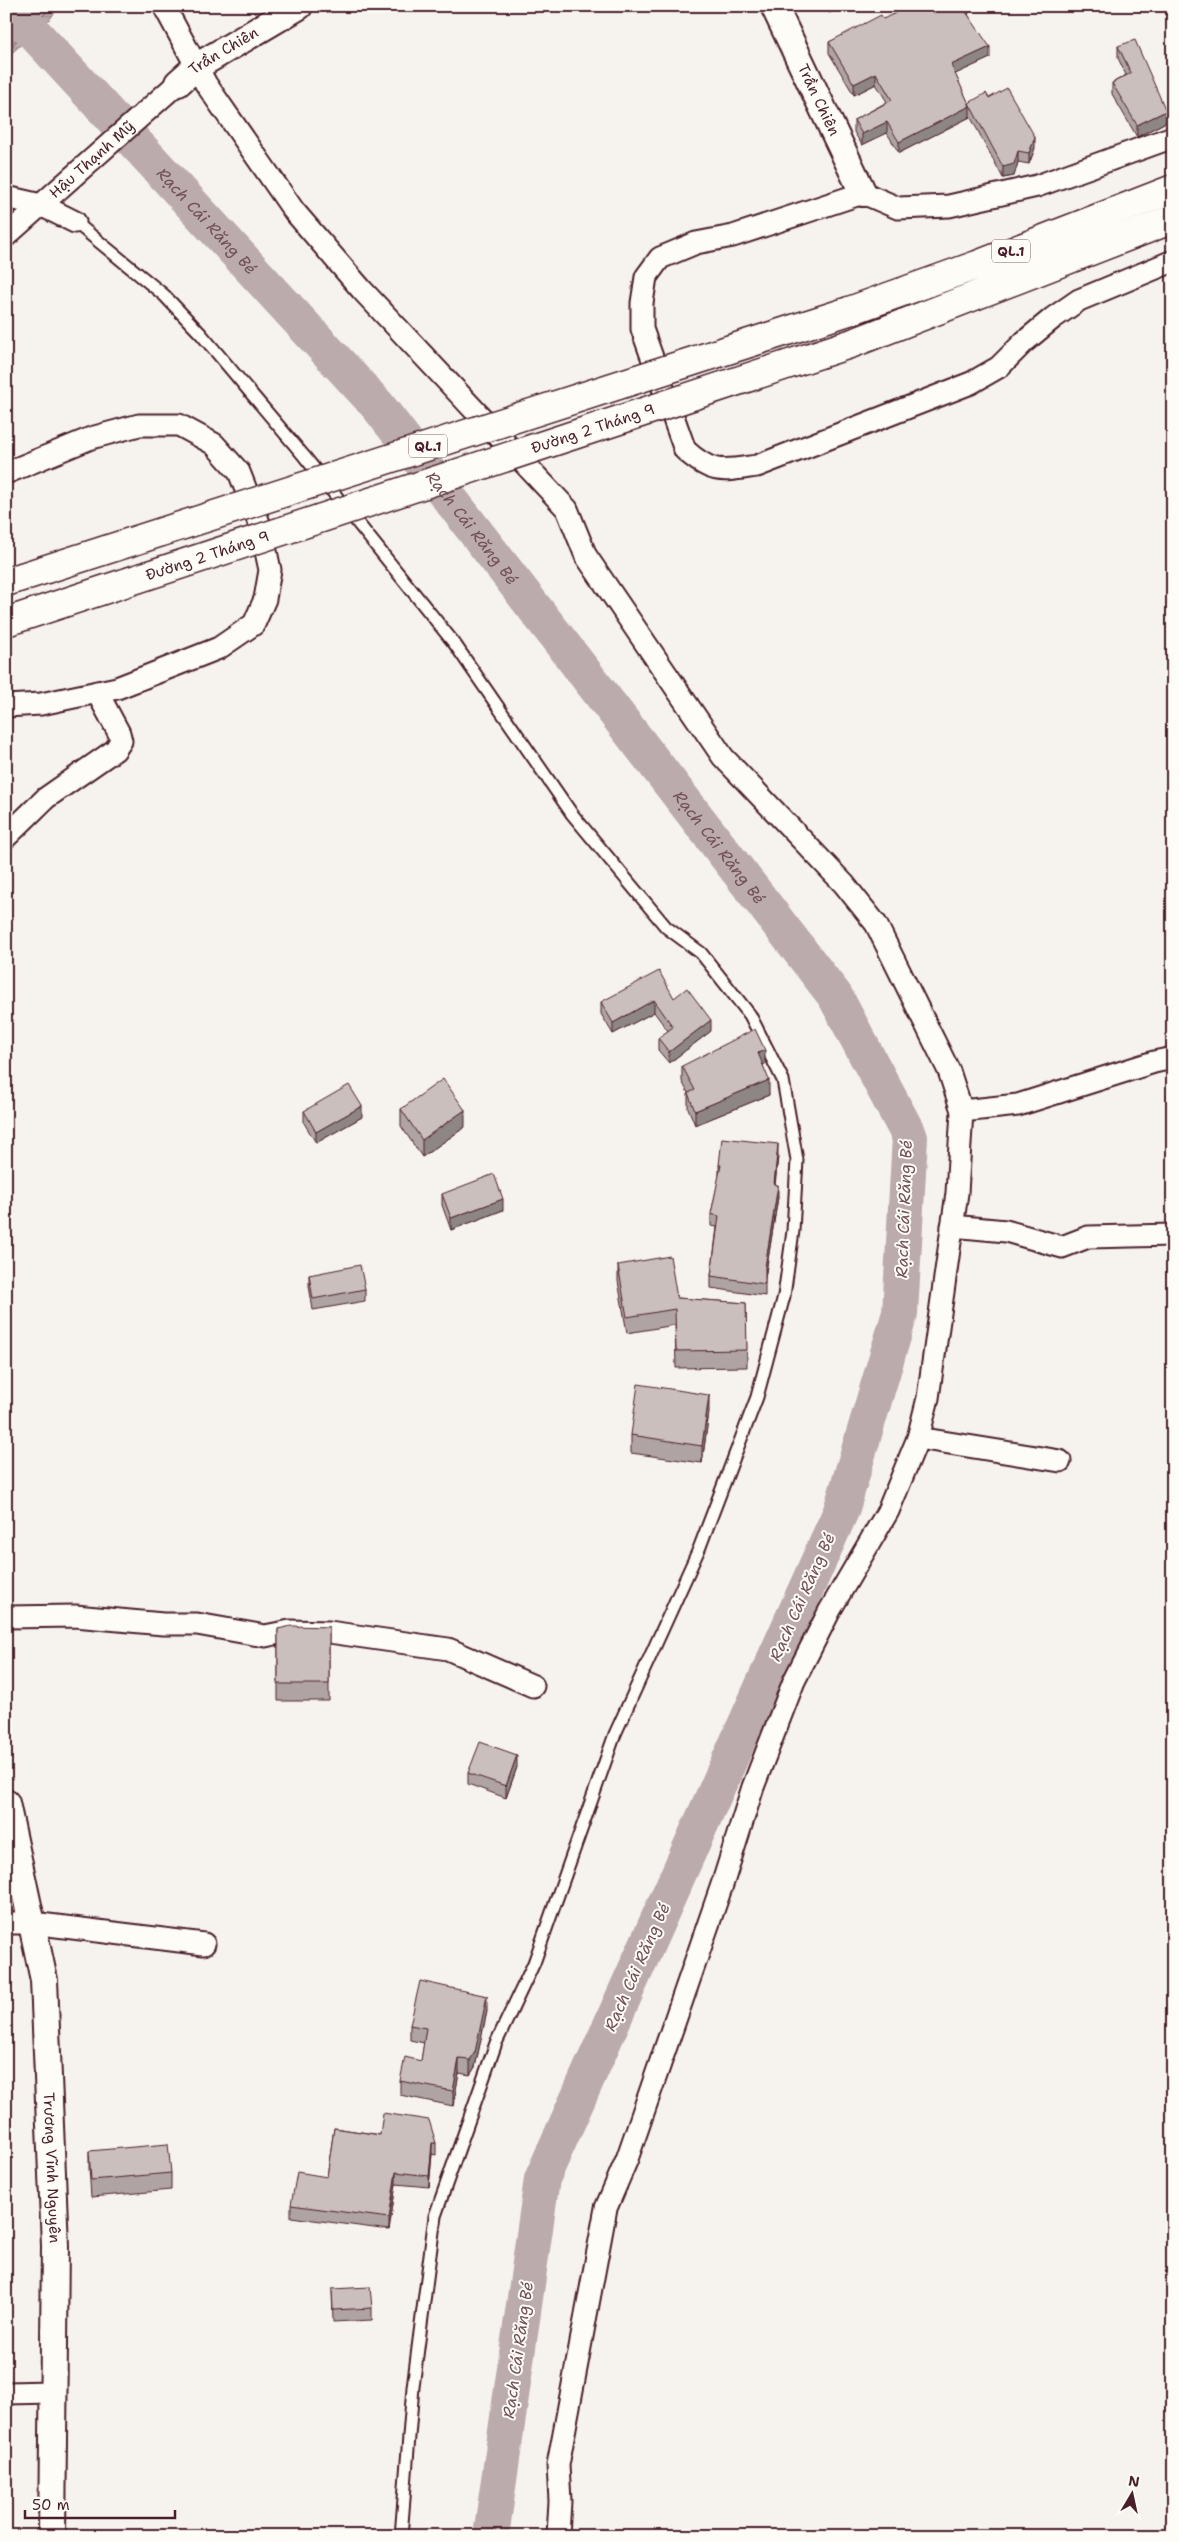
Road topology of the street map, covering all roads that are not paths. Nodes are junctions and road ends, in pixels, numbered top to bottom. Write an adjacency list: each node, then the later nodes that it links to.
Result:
1 (164, 6): 4 (street)
2 (299, 6): 4 (street, Trần Chiên)
3 (774, 6): 7 (street, Trần Chiên)
4 (187, 75): 9 (street, Hậu Thạnh Mỹ); 21 (street)
5 (1173, 137): 7 (street)
6 (1173, 189): 15 (highway, QL.1, bridge)
7 (862, 193): 13 (street)
8 (12, 198): 9 (street)
9 (41, 205): 11 (street); 12 (street, Hậu Thạnh Mỹ)
10 (1173, 219): 16 (highway, Đường 2 Tháng 9 / QL.1, bridge)
11 (74, 222): 35 (lane)
12 (6, 236)
13 (1173, 261)
14 (6, 473): 17 (street)
15 (6, 582)
16 (6, 622)
17 (97, 692): 18 (street); 19 (street)
18 (6, 706)
19 (6, 837)
20 (1173, 1058): 21 (street)
21 (962, 1111): 22 (street)
22 (952, 1226): 23 (street); 24 (street)
23 (1173, 1235)
24 (918, 1438): 25 (street); 36 (street)
25 (1060, 1461)
26 (6, 1617): 27 (street)
27 (533, 1686)
28 (6, 1803): 30 (street, Trương Vĩnh Nguyên)
29 (6, 1923): 30 (street)
30 (32, 1923): 31 (street); 32 (street, Trương Vĩnh Nguyên)
31 (204, 1944)
32 (53, 2392): 33 (street); 34 (street, Trương Vĩnh Nguyên)
33 (6, 2393)
34 (52, 2536)
35 (401, 2536)
36 (558, 2536)

